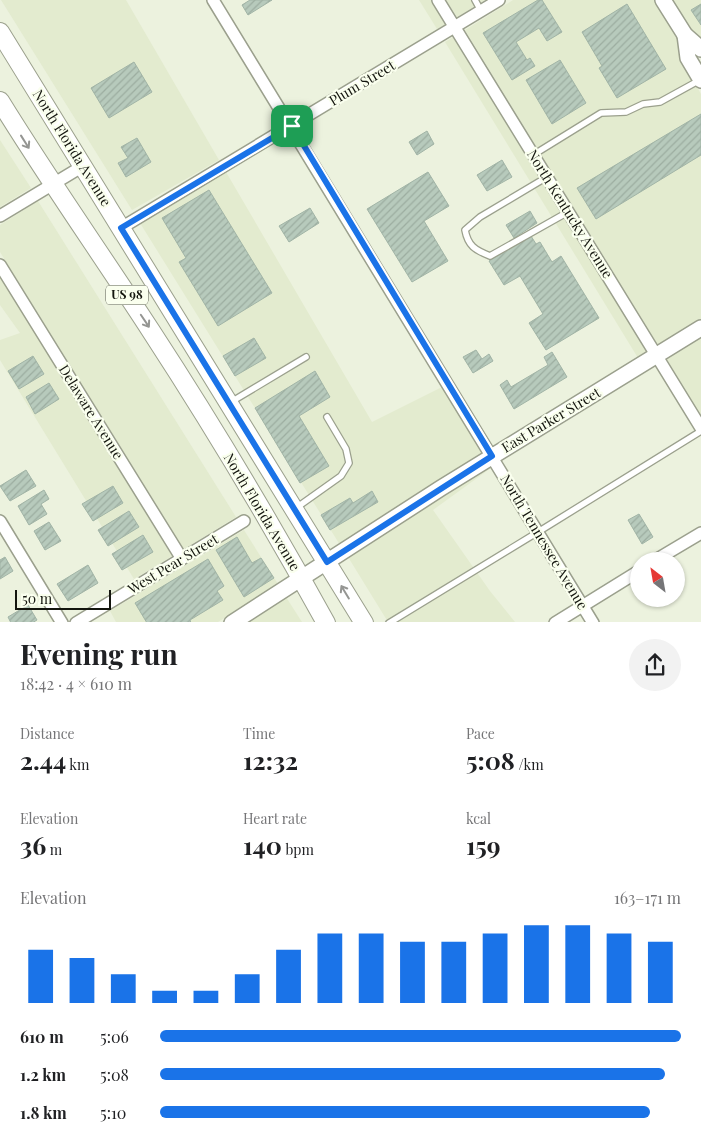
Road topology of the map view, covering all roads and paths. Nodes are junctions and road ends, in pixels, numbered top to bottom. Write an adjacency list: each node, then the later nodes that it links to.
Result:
1 (213, 0): 13 (street, North Tennessee Avenue)
2 (438, 0): 7 (street, North Kentucky Avenue)
3 (475, 0): 6 (lane)
4 (499, 0): 6 (street, Plum Street)
5 (663, 0): 9 (street)
6 (482, 11): 7 (street, Plum Street)
7 (455, 27): 13 (street, Plum Street); 14 (street, North Kentucky Avenue)
8 (0, 32): 15 (main road, North Florida Avenue / US 98)
9 (685, 35): 10 (street); 11 (street)
10 (701, 49)
11 (701, 80): 14 (lane)
12 (0, 101): 17 (main road, North Florida Avenue / US 98, one-way to 17)
13 (292, 126): 20 (street, Plum Street); 28 (street, North Tennessee Avenue)
14 (533, 155): 16 (street, North Kentucky Avenue)
15 (83, 166): 17 (street); 20 (main road, North Florida Avenue / US 98)
16 (547, 177): 18 (street, North Kentucky Avenue); 18 (lane)
17 (52, 184): 19 (street); 38 (main road, North Florida Avenue / US 98, one-way to 38)
18 (568, 212): 23 (street, North Kentucky Avenue)
19 (1, 214)
20 (121, 228): 25 (main road, North Florida Avenue / US 98)
21 (0, 265): 35 (street, Delaware Avenue)
22 (701, 328): 23 (street, East Parker Street)
23 (657, 355): 27 (street, North Kentucky Avenue); 28 (street, East Parker Street)
24 (306, 357): 25 (lane)
25 (229, 403): 29 (main road, North Florida Avenue / US 98)
26 (327, 417): 29 (lane)
27 (701, 429): 32 (lane)
28 (492, 456): 32 (street, North Tennessee Avenue); 36 (street, East Parker Street)
29 (294, 509): 36 (main road, North Florida Avenue / US 98)
30 (0, 521): 40 (street)
31 (244, 521): 35 (street, West Pear Street)
32 (538, 532): 39 (street, North Tennessee Avenue); 45 (lane)
33 (701, 533): 34 (street)
34 (669, 552)
35 (182, 558): 41 (street, West Pear Street)
36 (327, 562): 38 (street, East Parker Street); 44 (main road, North Florida Avenue / US 98, one-way to 36)
37 (630, 576): 39 (street)
38 (302, 578): 42 (street, East Parker Street); 43 (main road, North Florida Avenue / US 98)
39 (583, 606): 46 (street); 47 (street, North Tennessee Avenue)
40 (62, 622)
41 (76, 622)
42 (232, 622)
43 (326, 622)
44 (364, 622)
45 (389, 622)
46 (554, 622)
47 (593, 622)

